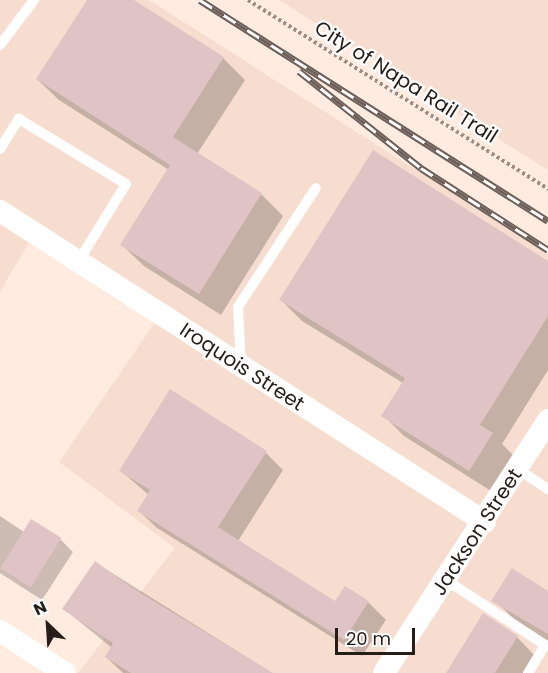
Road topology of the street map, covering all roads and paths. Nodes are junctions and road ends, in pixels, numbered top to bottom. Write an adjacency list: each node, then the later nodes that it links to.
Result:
1 (34, 0): 3 (lane)
2 (248, 0): 6 (path, City of Napa Rail Trail)
3 (0, 45)
4 (0, 149): 8 (lane)
5 (316, 188): 9 (lane)
6 (548, 189)
7 (0, 211): 8 (street, Iroquois Street)
8 (78, 262): 9 (street, Iroquois Street)
9 (241, 368): 13 (street, Iroquois Street)
10 (548, 420): 11 (street, Jackson Street)
11 (518, 469): 12 (lane); 13 (street, Jackson Street)
12 (548, 489)
13 (485, 522): 14 (street, Jackson Street)
14 (446, 580): 17 (street, Jackson Street); 18 (lane)
15 (0, 631): 16 (street)
16 (65, 673)
17 (384, 673)
18 (528, 673)

